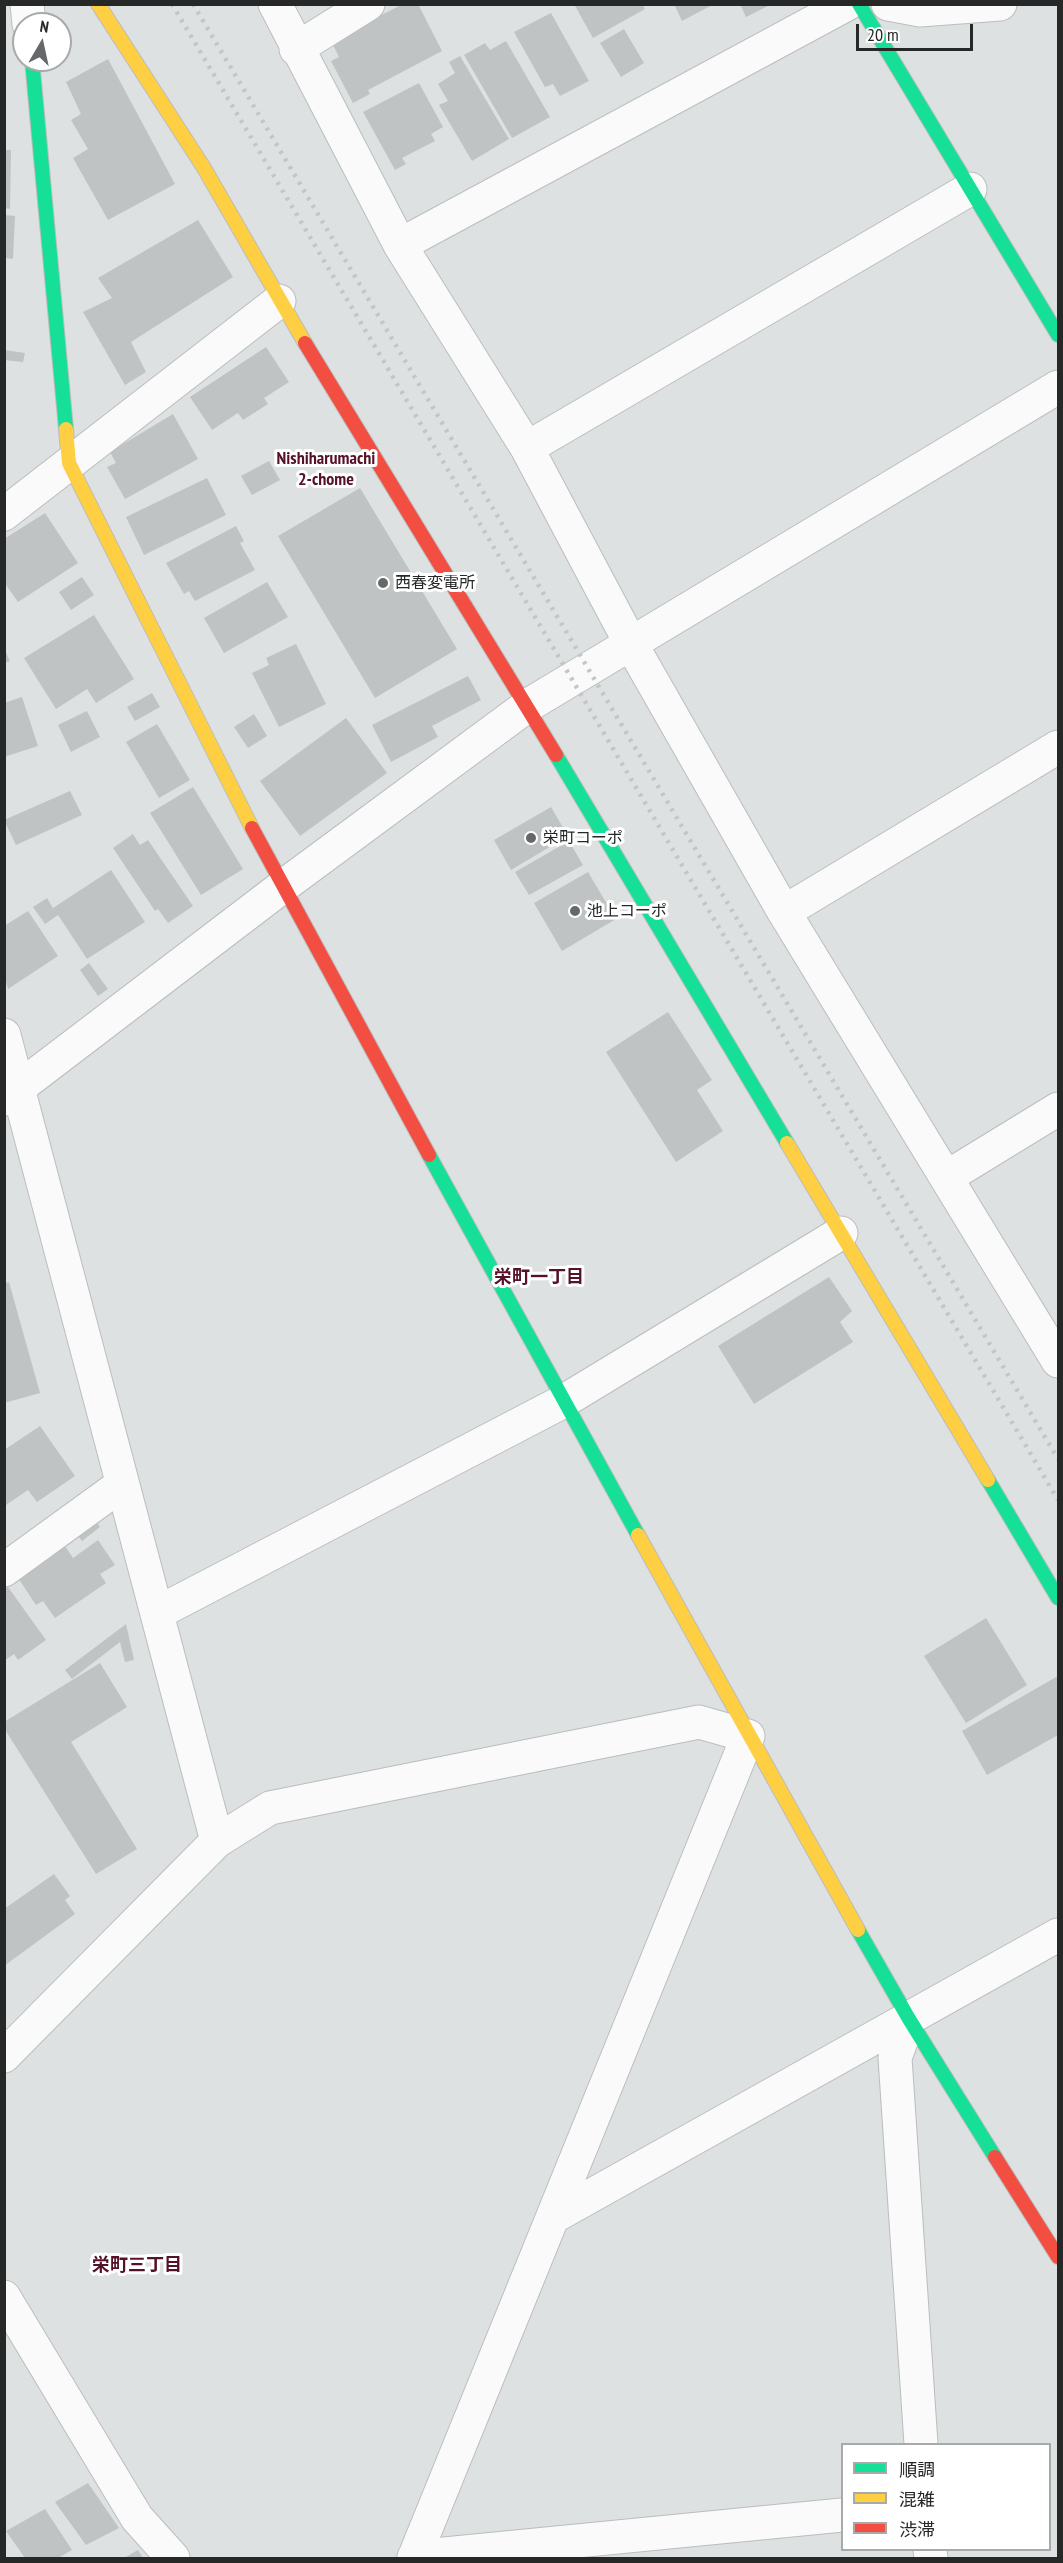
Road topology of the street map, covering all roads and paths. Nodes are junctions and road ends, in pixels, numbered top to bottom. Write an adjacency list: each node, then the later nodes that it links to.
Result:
1 (98, 4): 12 (street)
2 (275, 4): 8 (street)
3 (368, 4): 8 (street)
4 (847, 4): 11 (street)
5 (859, 4): 10 (street)
6 (888, 4): 7 (street)
7 (1000, 4)
8 (296, 49): 11 (street)
9 (33, 72): 16 (street)
10 (970, 189): 13 (street); 15 (street)
11 (400, 245): 15 (street)
12 (279, 301): 16 (street); 19 (street)
13 (1059, 335)
14 (1059, 387): 18 (street)
15 (527, 448): 18 (street)
16 (69, 463): 17 (street); 21 (street)
17 (4, 514)
18 (631, 644): 19 (street); 22 (street)
19 (527, 706): 21 (street); 27 (street)
20 (1059, 747): 22 (street)
21 (282, 887): 24 (street); 29 (street)
22 (784, 912): 26 (street)
23 (4, 1035): 24 (street)
24 (12, 1094): 30 (street)
25 (1059, 1109): 26 (street)
26 (947, 1177): 28 (street)
27 (841, 1233): 29 (street); 32 (street)
28 (1058, 1358)
29 (564, 1401): 33 (street); 34 (street)
30 (121, 1485): 31 (street); 33 (street)
31 (4, 1570)
32 (1059, 1598)
33 (157, 1613): 35 (street)
34 (748, 1736): 35 (street); 37 (street); 39 (street)
35 (217, 1841): 38 (street)
36 (1059, 1935): 37 (street)
37 (909, 2019): 39 (street); 40 (street); 42 (street)
38 (4, 2056)
39 (553, 2217): 44 (street)
40 (1059, 2257)
41 (4, 2297): 45 (street)
42 (921, 2443)
43 (841, 2515): 44 (street)
44 (414, 2558)
45 (173, 2559)

